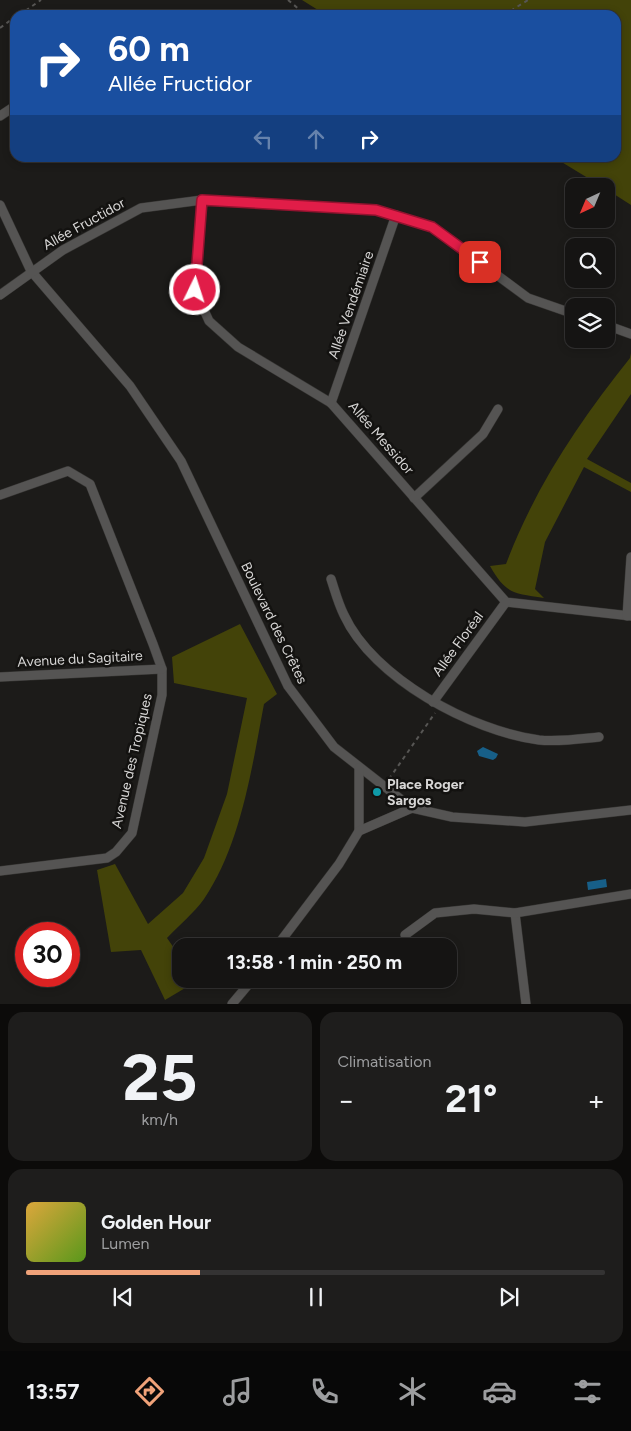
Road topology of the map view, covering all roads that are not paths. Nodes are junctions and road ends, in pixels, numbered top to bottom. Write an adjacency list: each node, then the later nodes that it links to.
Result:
1 (202, 200): 3 (street, Allée Fructidor); 4 (street, Allée Fructidor); 9 (street, Allée Messidor)
2 (0, 205): 4 (street, Boulevard des Crêtes)
3 (396, 215): 6 (street, Allée Fructidor); 9 (street, Allée Vendémiaire)
4 (31, 271): 5 (street, Allée Fructidor); 21 (street, Boulevard des Crêtes)
5 (0, 295)
6 (565, 311)
7 (615, 328): 8 (street)
8 (631, 334)
9 (331, 403): 12 (street, Allée Messidor)
10 (498, 409): 12 (street)
11 (0, 495): 17 (street, Avenue des Tropiques)
12 (414, 498): 15 (street, Allée Messidor)
13 (631, 557): 16 (street)
14 (331, 579): 19 (street)
15 (506, 602): 16 (street); 19 (street, Allée Floréal)
16 (629, 616)
17 (162, 669): 18 (street, Avenue du Sagitaire); 25 (street, Avenue des Tropiques)
18 (0, 677)
19 (437, 704): 20 (street)
20 (599, 737)
21 (359, 768): 22 (street, Boulevard des Crêtes); 24 (street)
22 (412, 808): 23 (street, Boulevard des Crêtes); 24 (street)
23 (631, 810)
24 (359, 831): 29 (street)
25 (0, 871)
26 (631, 894): 27 (street)
27 (515, 913): 28 (street); 32 (street)
28 (405, 935)
29 (283, 938)
30 (245, 988): 31 (street)
31 (232, 1004)
32 (526, 1004)

